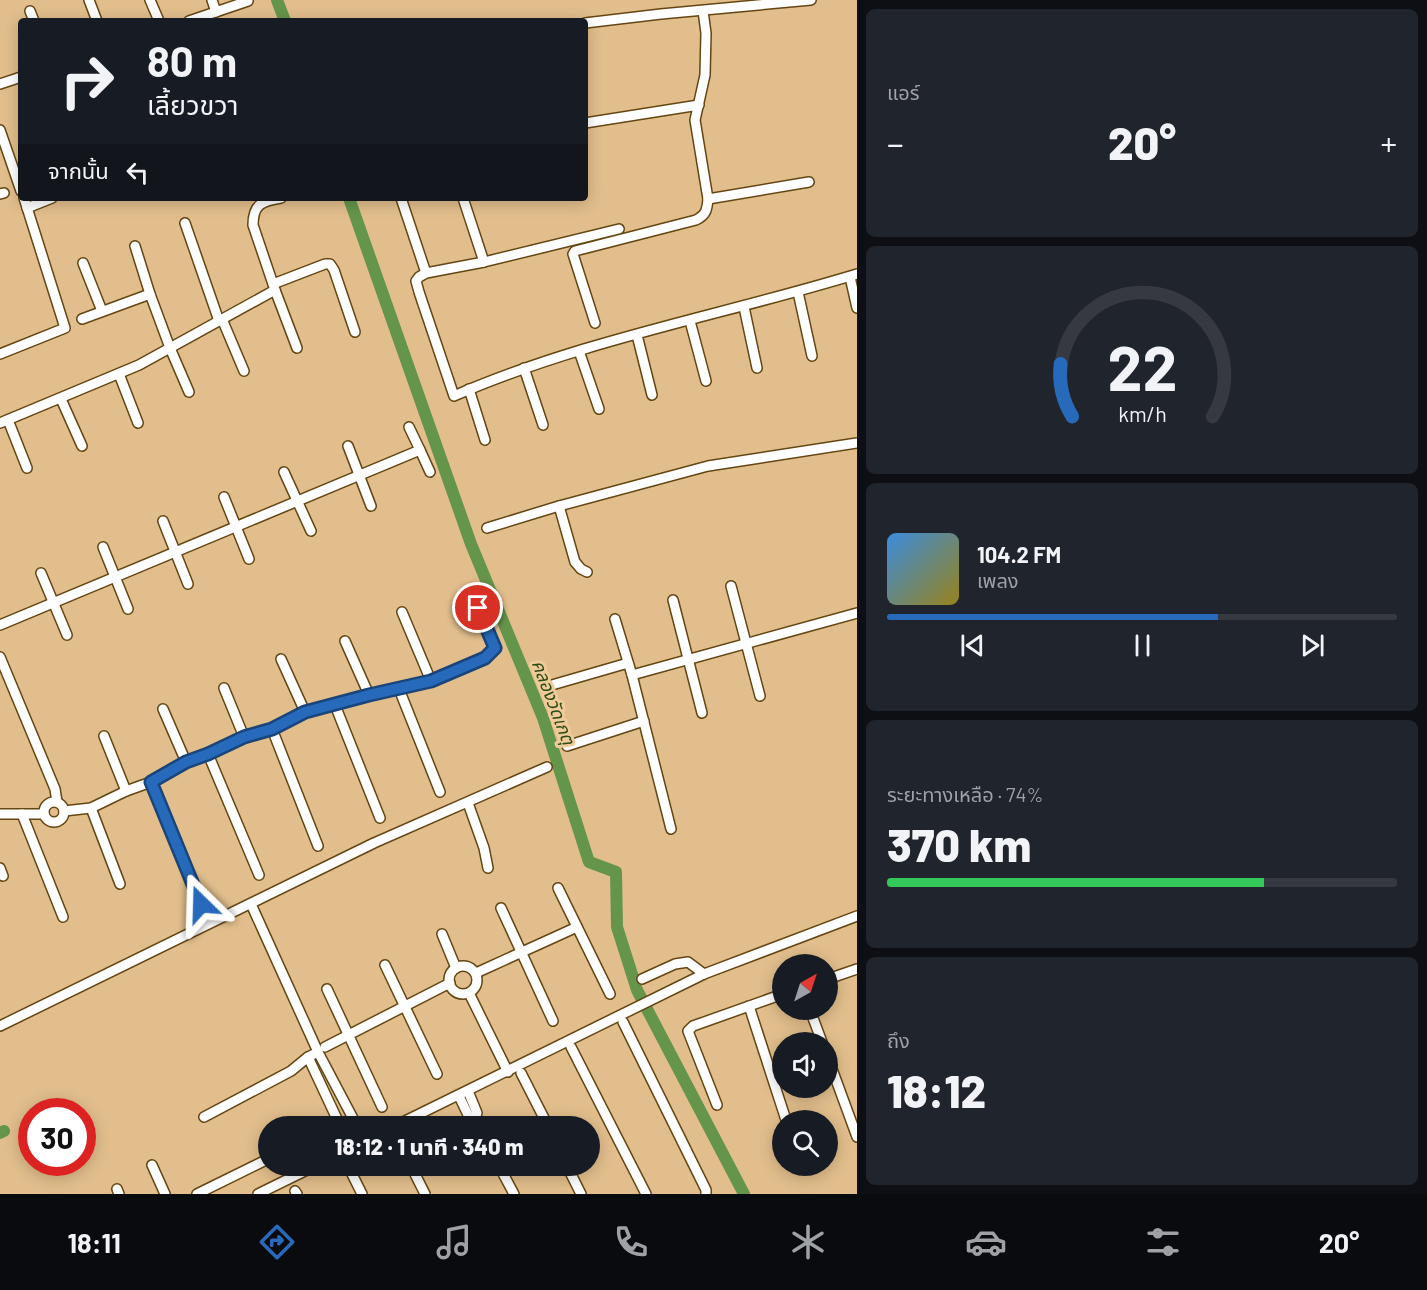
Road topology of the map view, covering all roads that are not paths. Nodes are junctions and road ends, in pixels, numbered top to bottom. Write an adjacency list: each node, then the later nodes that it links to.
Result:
1 (89, 0): 10 (street)
2 (150, 0): 11 (street)
3 (212, 0): 8 (street)
4 (811, 0): 7 (street)
5 (248, 1): 8 (street)
6 (30, 11): 9 (street)
7 (703, 11): 13 (street); 16 (street)
8 (216, 12): 12 (street)
9 (33, 18)
10 (96, 18)
11 (158, 18)
12 (198, 18)
13 (588, 23)
14 (18, 78): 15 (street)
15 (0, 84)
16 (699, 105): 17 (street); 21 (street)
17 (588, 123)
18 (0, 130): 19 (street)
19 (18, 182)
20 (809, 182): 21 (street)
21 (708, 199): 42 (street)
22 (272, 201): 33 (street)
23 (402, 201): 31 (street)
24 (463, 201): 29 (street)
25 (25, 203): 48 (street)
26 (185, 223): 40 (street)
27 (619, 229): 29 (street)
28 (135, 246): 35 (street)
29 (484, 262): 31 (street)
30 (83, 263): 38 (street)
31 (426, 273): 55 (street)
32 (853, 275): 34 (street); 37 (street)
33 (274, 287): 40 (street); 43 (street); 46 (street)
34 (798, 292): 36 (street); 49 (street)
35 (150, 294): 38 (street); 45 (street)
36 (744, 307): 41 (street); 51 (street)
37 (857, 308)
38 (102, 311): 39 (street)
39 (82, 320)
40 (220, 320): 45 (street); 52 (street)
41 (690, 321): 44 (street); 54 (street)
42 (595, 323)
43 (355, 332)
44 (637, 335): 47 (street); 57 (street)
45 (170, 348): 53 (street); 56 (street)
46 (297, 348)
47 (579, 351): 50 (street); 59 (street)
48 (0, 354)
49 (812, 356)
50 (524, 368): 55 (street); 62 (street)
51 (757, 368)
52 (244, 371)
53 (119, 374): 58 (street); 61 (street)
54 (706, 381)
55 (469, 389): 64 (street)
56 (189, 392)
57 (652, 395)
58 (61, 399): 60 (street); 66 (street)
59 (599, 409)
60 (4, 421): 69 (street)
61 (138, 423)
62 (543, 425)
63 (409, 427): 68 (street)
64 (485, 440)
65 (857, 443): 76 (street)
66 (82, 446)
67 (348, 446): 72 (street)
68 (420, 450): 71 (street); 72 (street)
69 (27, 468)
70 (284, 472): 74 (street)
71 (430, 472)
72 (359, 475): 74 (street); 75 (street)
73 (224, 497): 78 (street)
74 (296, 502): 78 (street); 80 (street)
75 (371, 506)
76 (559, 506): 79 (street); 84 (street)
77 (163, 521): 82 (street)
78 (236, 527): 82 (street); 83 (street)
79 (487, 528)
80 (311, 531)
81 (103, 548): 86 (street)
82 (175, 551): 86 (street); 87 (street)
83 (249, 559)
84 (587, 572)
85 (41, 573): 91 (street)
86 (114, 576): 91 (street); 92 (street)
87 (188, 584)
88 (731, 586): 99 (street)
89 (470, 591): 105 (street)
90 (673, 600): 102 (street)
91 (54, 602): 96 (street); 97 (street)
92 (128, 609)
93 (402, 612): 105 (street)
94 (857, 613): 99 (street)
95 (615, 619): 103 (street)
96 (0, 625)
97 (67, 635)
98 (345, 641): 109 (street)
99 (746, 643): 102 (street); 110 (street)
100 (0, 657): 126 (street)
101 (281, 659): 113 (street)
102 (689, 659): 104 (street); 114 (street)
103 (628, 663): 104 (street); 106 (street)
104 (632, 675): 115 (street)
105 (431, 681): 108 (street)
106 (545, 687)
107 (224, 688): 118 (street)
108 (399, 689): 109 (street); 125 (street)
109 (369, 695): 111 (street)
110 (760, 696)
111 (335, 705): 113 (street); 133 (street)
112 (163, 709): 121 (street)
113 (305, 712): 116 (street)
114 (702, 713)
115 (644, 721): 119 (street); 134 (street)
116 (272, 729): 118 (street); 135 (street)
117 (104, 736): 124 (street)
118 (244, 737): 120 (street)
119 (567, 746)
120 (208, 754): 121 (street); 137 (street)
121 (186, 762): 123 (street)
122 (548, 767): 127 (street)
123 (151, 782): 124 (street); 140 (street)
124 (126, 791): 128 (street)
125 (440, 792)
126 (57, 802): 129 (street); 132 (street)
127 (468, 803): 136 (street); 141 (street)
128 (91, 808): 129 (street); 138 (street)
129 (64, 811): 132 (street)
130 (0, 814): 131 (street)
131 (22, 814): 132 (street); 144 (street)
132 (44, 814)
133 (380, 818)
134 (670, 829)
135 (318, 846)
136 (488, 868)
137 (260, 875)
138 (120, 884)
139 (558, 888): 145 (street)
140 (201, 904)
141 (251, 904): 164 (street); 167 (street)
142 (501, 908): 147 (street)
143 (857, 916): 152 (street)
144 (63, 917)
145 (577, 927): 147 (street); 158 (street)
146 (442, 934): 149 (street)
147 (523, 952): 151 (street); 162 (street)
148 (385, 965): 160 (street)
149 (456, 968): 151 (street); 155 (street)
150 (857, 969): 153 (street)
151 (476, 973): 157 (street)
152 (704, 974): 154 (street); 169 (street)
153 (838, 976)
154 (642, 979)
155 (450, 983): 157 (street); 160 (street)
156 (327, 989): 165 (street)
157 (469, 993): 169 (street)
158 (610, 994)
159 (772, 998): 161 (street)
160 (406, 1006): 165 (street); 171 (street)
161 (749, 1006): 174 (street); 176 (street)
162 (554, 1021)
163 (623, 1022): 199 (street)
164 (0, 1026)
165 (349, 1035): 167 (street); 175 (street)
166 (572, 1047): 198 (street)
167 (322, 1049): 168 (street); 178 (street)
168 (308, 1057): 177 (street); 182 (street)
169 (508, 1072): 173 (street)
170 (521, 1073): 181 (street)
171 (437, 1074)
172 (838, 1085): 183 (street)
173 (463, 1093): 179 (street); 180 (street)
174 (717, 1105)
175 (382, 1107)
176 (783, 1110)
177 (336, 1116)
178 (352, 1116)
179 (416, 1116)
180 (477, 1116)
181 (543, 1116)
182 (204, 1117)
183 (857, 1137)
184 (258, 1164): 192 (street)
185 (152, 1165): 191 (street)
186 (295, 1176): 193 (street)
187 (353, 1176): 194 (street)
188 (416, 1176): 195 (street)
189 (504, 1176): 196 (street)
190 (572, 1176): 197 (street)
191 (165, 1194)
192 (197, 1194)
193 (258, 1194)
194 (362, 1194)
195 (424, 1194)
196 (514, 1194)
197 (581, 1194)
198 (645, 1194)
199 (706, 1194)

